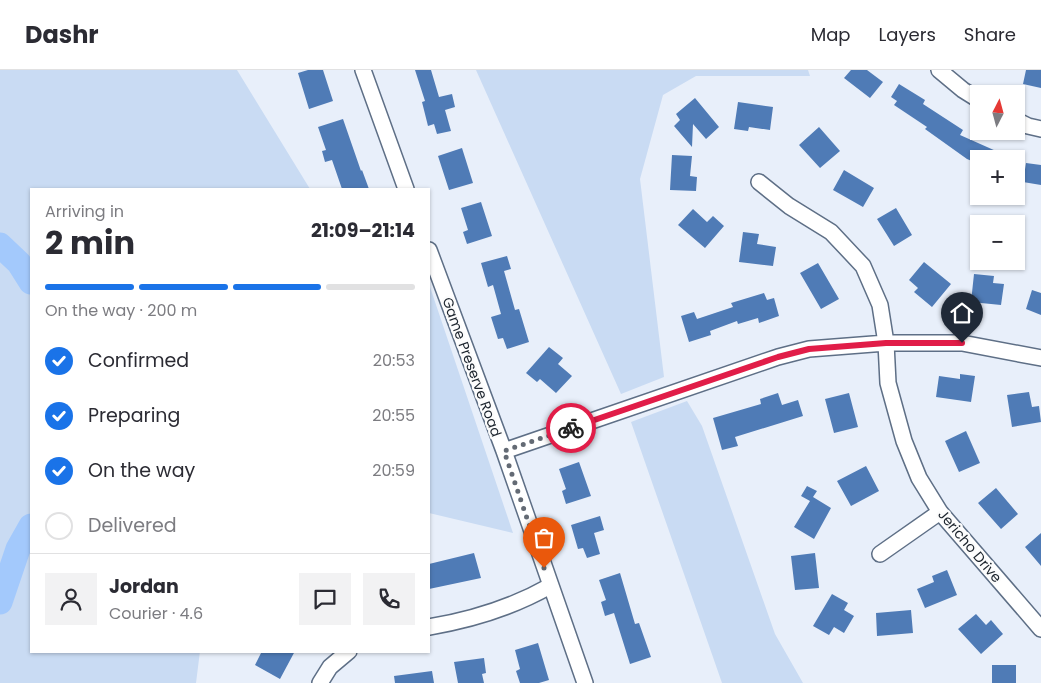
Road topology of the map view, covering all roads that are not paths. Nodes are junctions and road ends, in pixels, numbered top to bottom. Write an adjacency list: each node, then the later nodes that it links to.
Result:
1 (363, 70): 7 (street)
2 (939, 70): 3 (street)
3 (970, 94)
4 (1025, 124): 5 (street)
5 (1041, 129)
6 (759, 182): 9 (street, Jericho Drive)
7 (406, 188)
8 (430, 253): 11 (street, Game Preserve Road)
9 (886, 343): 10 (street); 11 (street); 12 (street, Jericho Drive)
10 (1041, 358)
11 (504, 451): 14 (street, Game Preserve Road)
12 (940, 512): 13 (street); 16 (street, Jericho Drive)
13 (880, 554)
14 (550, 586): 15 (street); 19 (street, Game Preserve Road)
15 (430, 627)
16 (1041, 629)
17 (347, 653): 18 (street)
18 (320, 683)
19 (585, 683)

